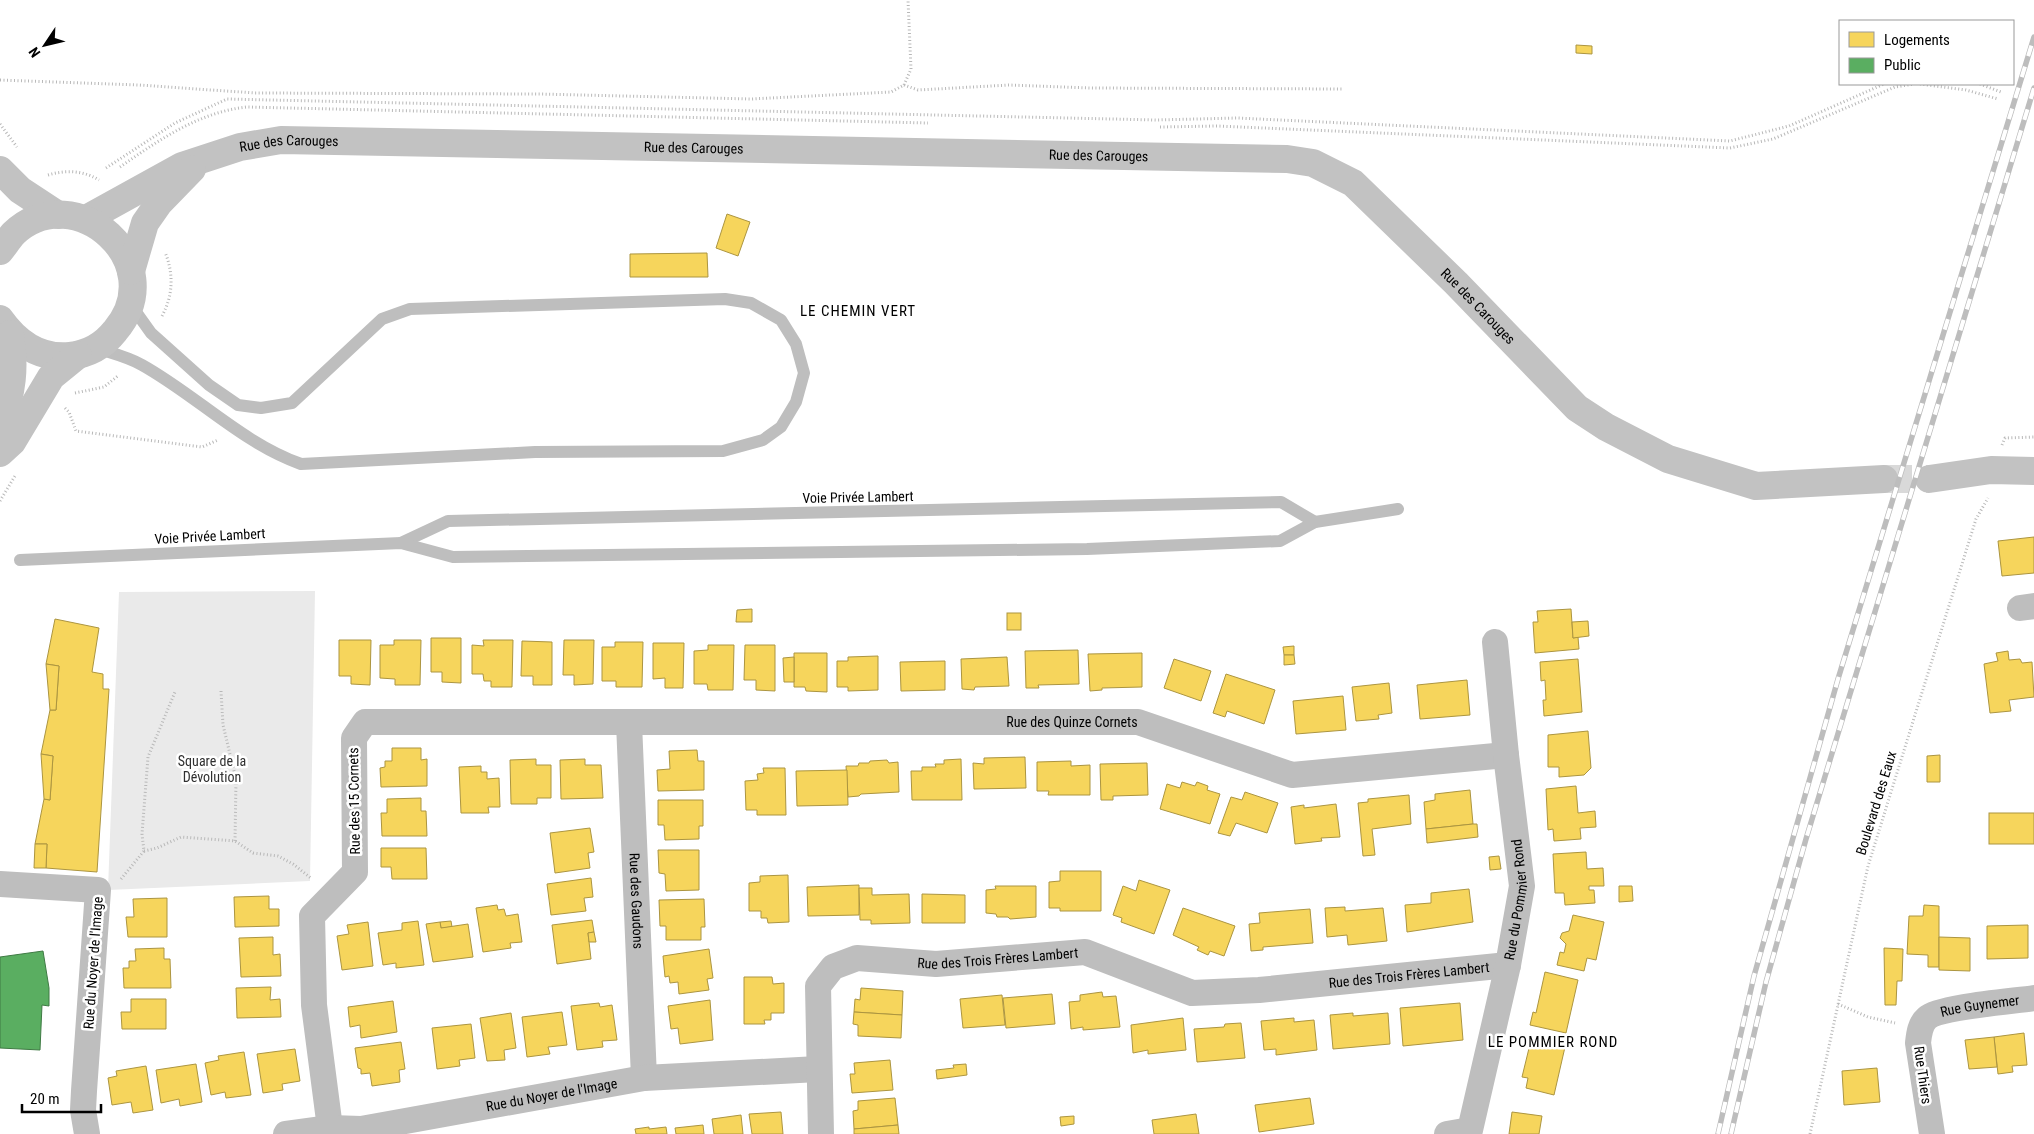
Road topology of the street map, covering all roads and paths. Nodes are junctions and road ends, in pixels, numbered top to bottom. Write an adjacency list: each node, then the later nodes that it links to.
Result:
1 (908, 0): 3 (path)
2 (0, 80): 3 (path)
3 (904, 84): 7 (path)
4 (1882, 85): 11 (path)
5 (1928, 85): 9 (path)
6 (1983, 85): 8 (path)
7 (1342, 89)
8 (2001, 92)
9 (1998, 99)
10 (200, 161): 16 (main road, Rue des Carouges); 19 (main road, Rue des Carouges); 33 (main road, Rue des Carouges)
11 (106, 168)
12 (0, 170): 15 (main road)
13 (46, 175): 14 (path)
14 (104, 185)
15 (58, 215): 16 (main road); 18 (main road)
16 (86, 219): 19 (main road)
17 (164, 249): 21 (path)
18 (0, 251)
19 (131, 271): 20 (main road)
20 (131, 305): 23 (main road); 23 (lane)
21 (159, 323)
22 (5, 327): 23 (main road); 27 (main road)
23 (87, 351): 30 (main road)
24 (121, 373): 25 (path)
25 (70, 394)
26 (60, 405): 29 (path)
27 (0, 423)
28 (2034, 437): 31 (path)
29 (223, 438)
30 (0, 453)
31 (2002, 454)
32 (2034, 470): 34 (main road)
33 (1884, 479)
34 (1929, 479)
35 (1989, 495): 52 (path, Boulevard des Eaux)
36 (1398, 509): 37 (lane, Voie Privée Lambert)
37 (1315, 522): 38 (lane, Voie Privée Lambert); 38 (lane, Voie Privée Lambert)
38 (401, 543): 39 (lane, Voie Privée Lambert)
39 (20, 560)
40 (1495, 642): 44 (street, Rue du Pommier Rond)
41 (221, 691): 45 (path)
42 (175, 692): 46 (path)
43 (629, 723): 44 (street, Rue des Quinze Cornets); 49 (street, Rue des 15 Cornets); 55 (street, Rue des Gaudons)
44 (1506, 755): 50 (street, Rue du Pommier Rond)
45 (235, 841): 46 (path); 49 (path)
46 (144, 851): 48 (path)
47 (0, 884): 48 (street, Rue du Noyer de l'Image)
48 (98, 890): 57 (street, Rue du Noyer de l'Image)
49 (331, 896): 56 (street, Rue des 15 Cornets)
50 (1508, 965): 54 (street, Rue des Trois Frères Lambert); 61 (street, Rue du Pommier Rond)
51 (2034, 998): 53 (street, Rue Guynemer)
52 (1838, 1004): 53 (path); 62 (path, Boulevard des Eaux)
53 (1927, 1018): 63 (street, Rue Thiers)
54 (818, 1069): 55 (street, Rue du Noyer de l'Image); 60 (street, Rue des Trois Frères Lambert)
55 (644, 1078): 58 (street, Rue du Noyer de l'Image)
56 (330, 1128): 58 (street, Rue du Noyer de l'Image); 59 (street, Rue du Noyer de l'Image)
57 (86, 1130)
58 (362, 1131)
59 (286, 1134)
60 (821, 1134)
61 (1447, 1134)
62 (1810, 1134)
63 (1932, 1134)

